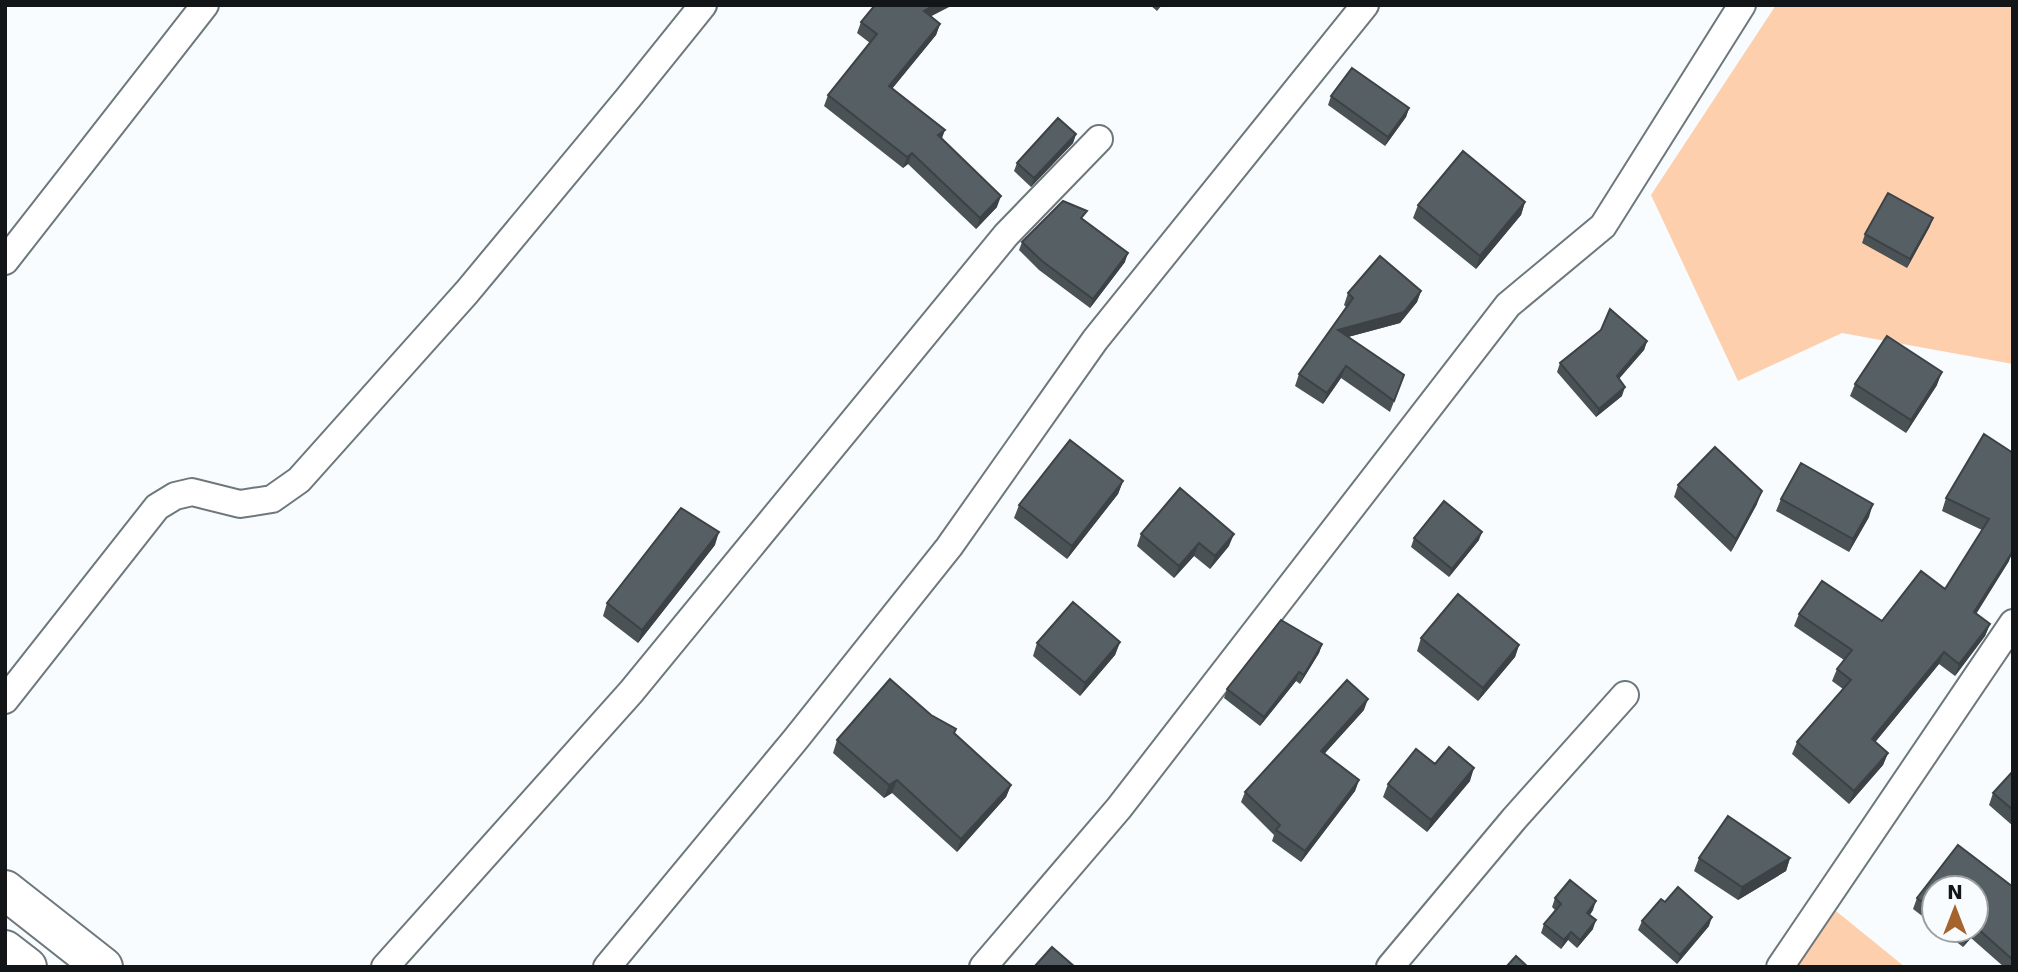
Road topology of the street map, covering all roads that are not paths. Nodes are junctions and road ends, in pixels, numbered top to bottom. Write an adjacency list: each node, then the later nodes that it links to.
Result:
1 (205, 5): 6 (street)
2 (703, 5): 9 (street)
3 (1365, 5): 15 (street)
4 (1742, 5): 16 (street)
5 (1099, 139): 14 (street)
6 (5, 261)
7 (2013, 623): 18 (street)
8 (1625, 695): 17 (street)
9 (5, 700)
10 (5, 890): 13 (highway)
11 (5, 950): 12 (highway)
12 (27, 967)
13 (103, 967)
14 (386, 967)
15 (607, 967)
16 (983, 967)
17 (1391, 967)
18 (1780, 967)

